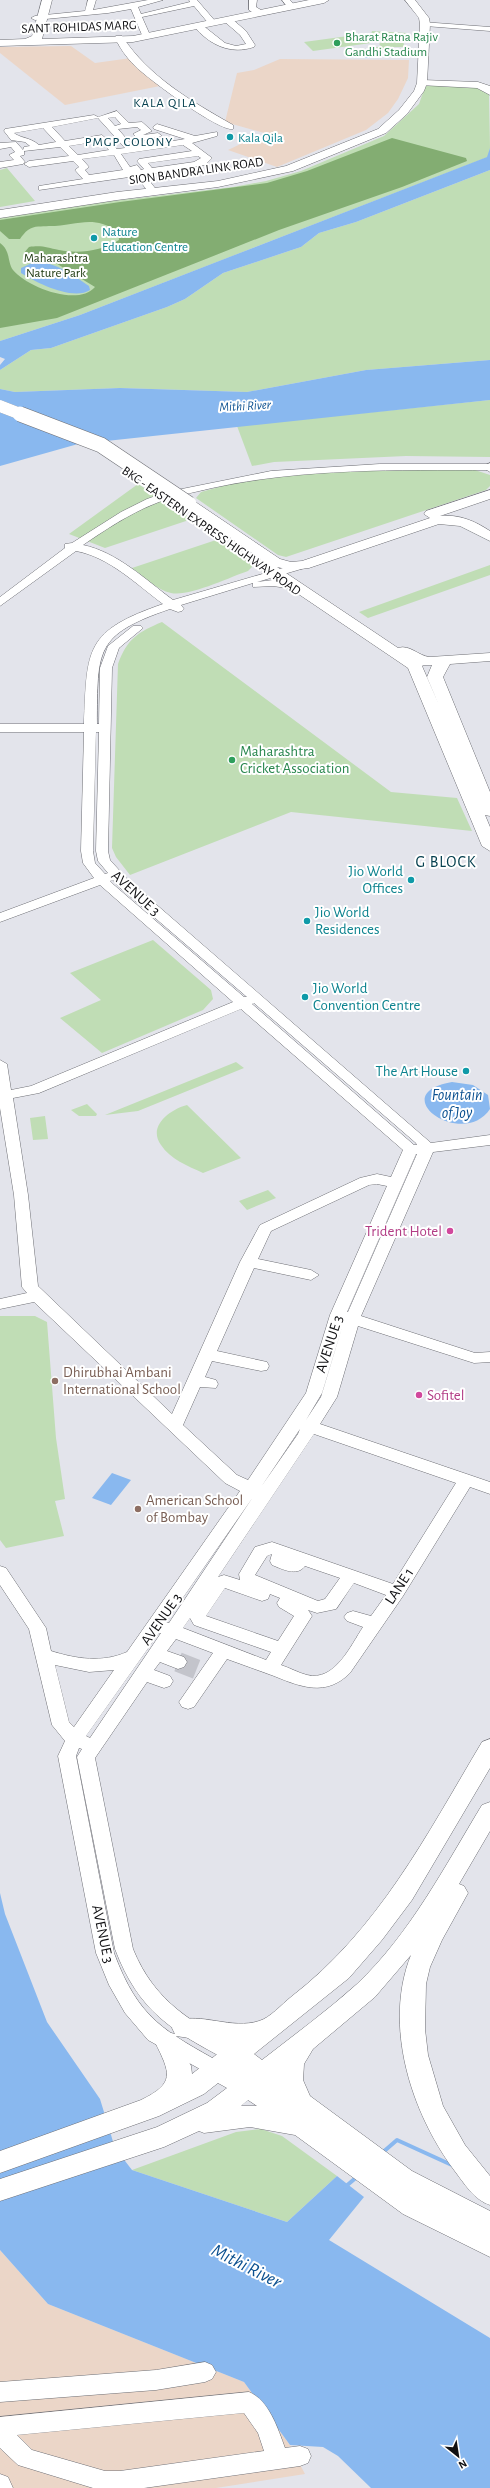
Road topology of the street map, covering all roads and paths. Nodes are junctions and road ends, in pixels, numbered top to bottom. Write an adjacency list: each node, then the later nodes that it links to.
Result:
1 (103, 0): 14 (street)
2 (159, 0): 9 (street)
3 (253, 0): 15 (street)
4 (314, 0): 10 (main road, SANT ROHIDAS MARG)
5 (324, 0): 10 (main road, SANT ROHIDAS MARG)
6 (398, 0): 29 (main road)
7 (410, 0): 20 (main road)
8 (195, 1): 16 (street); 19 (street)
9 (129, 4): 14 (street); 24 (street)
10 (290, 4): 15 (main road, SANT ROHIDAS MARG)
11 (91, 6): 14 (street)
12 (72, 7): 13 (street)
13 (52, 9): 14 (street); 17 (main road); 17 (street)
14 (104, 12)
15 (262, 12): 18 (main road, SANT ROHIDAS MARG); 19 (main road, SANT ROHIDAS MARG)
16 (144, 15)
17 (39, 18): 27 (main road)
18 (228, 20): 21 (main road, SANT ROHIDAS MARG); 21 (street)
19 (212, 22): 23 (main road, SANT ROHIDAS MARG)
20 (425, 24): 22 (street); 29 (main road, SION BANDRA LINK ROAD)
21 (198, 26): 23 (main road, SANT ROHIDAS MARG)
22 (490, 29)
23 (178, 30): 24 (main road, SANT ROHIDAS MARG); 26 (main road, SANT ROHIDAS MARG)
24 (146, 35): 26 (main road, SANT ROHIDAS MARG)
25 (0, 39): 27 (main road, SANT ROHIDAS MARG)
26 (119, 39): 27 (main road, SANT ROHIDAS MARG); 36 (street)
27 (33, 40): 28 (main road, SANT ROHIDAS MARG)
28 (0, 43)
29 (419, 45): 30 (main road, SION BANDRA LINK ROAD); 56 (main road)
30 (422, 83): 31 (street); 56 (main road, SION BANDRA LINK ROAD)
31 (490, 93)
32 (87, 116): 37 (street); 39 (street); 41 (street)
33 (45, 125): 41 (street); 41 (street); 43 (street)
34 (127, 126): 37 (street); 37 (street); 40 (street)
35 (157, 127): 40 (street)
36 (230, 128)
37 (108, 131): 39 (street); 40 (street); 45 (street)
38 (214, 134): 40 (street)
39 (91, 137): 41 (street); 45 (street)
40 (184, 142): 45 (street); 46 (street); 48 (street)
41 (65, 143): 43 (street); 43 (street); 44 (street); 45 (street); 47 (street); 54 (street); 55 (street)
42 (0, 146): 43 (street)
43 (24, 147): 50 (street)
44 (83, 151)
45 (120, 153): 52 (street); 53 (street)
46 (200, 153): 48 (street); 51 (street)
47 (41, 154)
48 (142, 161): 51 (street)
49 (202, 163): 52 (street)
50 (0, 165)
51 (148, 169): 52 (street)
52 (138, 172): 53 (street); 56 (street)
53 (103, 173): 54 (street); 55 (street)
54 (87, 178): 55 (street)
55 (61, 181)
56 (152, 190): 57 (main road); 58 (main road, SION BANDRA LINK ROAD)
57 (0, 211)
58 (0, 214)
59 (0, 406): 65 (main road, BKC - EASTERN EXPRESS HIGHWAY ROAD, bridge)
60 (0, 413): 65 (main road, BKC - EASTERN EXPRESS HIGHWAY ROAD)
61 (490, 466): 69 (street)
62 (490, 494): 64 (main road)
63 (490, 502): 67 (main road)
64 (462, 504): 66 (main road); 70 (main road)
65 (185, 506): 70 (main road, BKC - EASTERN EXPRESS HIGHWAY ROAD)
66 (438, 520): 67 (main road); 71 (main road)
67 (467, 522): 68 (main road)
68 (490, 537)
69 (64, 549): 75 (street); 76 (street); 77 (street)
70 (264, 560): 71 (main road); 72 (main road, BKC - EASTERN EXPRESS HIGHWAY ROAD); 73 (street)
71 (310, 564): 72 (street); 80 (main road)
72 (275, 573): 73 (street); 74 (main road, BKC - EASTERN EXPRESS HIGHWAY ROAD)
73 (241, 582): 77 (street)
74 (296, 588): 77 (street, AVENUE 3); 80 (main road, BKC - EASTERN EXPRESS HIGHWAY ROAD)
75 (0, 594)
76 (0, 603)
77 (171, 609): 82 (street, AVENUE 3); 83 (street, AVENUE 3)
78 (490, 657): 80 (main road)
79 (490, 662): 81 (main road)
80 (416, 663): 81 (main road); 88 (main road)
81 (443, 665): 88 (main road)
82 (92, 674): 83 (street); 85 (street, AVENUE 3)
83 (106, 674): 86 (street, AVENUE 3)
84 (0, 728): 85 (street)
85 (90, 730): 86 (street); 87 (street); 90 (street, AVENUE 3)
86 (104, 730): 90 (street, AVENUE 3)
87 (0, 734)
88 (485, 817): 89 (main road)
89 (490, 846)
90 (105, 875): 91 (street); 92 (street); 93 (street, AVENUE 3); 94 (street, AVENUE 3)
91 (0, 909)
92 (0, 918)
93 (257, 997): 94 (street); 99 (street, AVENUE 3)
94 (243, 1003): 96 (street); 99 (street, AVENUE 3)
95 (0, 1064): 96 (street)
96 (5, 1095): 103 (street)
97 (490, 1132): 99 (street)
98 (490, 1140): 99 (street)
99 (415, 1145): 100 (street, AVENUE 3); 105 (street, AVENUE 3)
100 (397, 1183): 101 (street); 105 (street, AVENUE 3)
101 (248, 1262): 102 (street); 106 (street)
102 (311, 1275)
103 (37, 1296): 104 (street); 112 (street)
104 (0, 1304)
105 (346, 1316): 107 (street); 111 (street, AVENUE 3)
106 (207, 1354): 108 (street); 109 (street)
107 (490, 1357)
108 (261, 1366)
109 (195, 1381): 110 (street); 112 (street)
110 (210, 1384)
111 (306, 1420): 113 (street); 114 (street); 116 (street, AVENUE 3)
112 (175, 1425): 116 (street)
113 (490, 1478)
114 (466, 1480): 115 (street); 120 (street, LANE 1)
115 (490, 1488)
116 (257, 1493): 119 (street, AVENUE 3); 123 (street, AVENUE 3)
117 (0, 1572): 128 (street)
118 (351, 1575): 118 (street); 120 (street)
119 (211, 1584): 124 (street, AVENUE 3); 125 (street); 125 (street)
120 (397, 1592): 122 (street, LANE 1)
121 (353, 1617): 122 (street)
122 (374, 1624): 131 (street, LANE 1)
123 (156, 1625): 124 (street); 129 (street, AVENUE 3)
124 (172, 1631): 126 (street); 127 (street, AVENUE 3)
125 (281, 1649): 131 (street)
126 (224, 1650): 131 (street); 134 (street)
127 (156, 1654): 130 (street); 132 (street, AVENUE 3)
128 (44, 1655): 129 (street); 135 (street)
129 (136, 1655): 135 (street, AVENUE 3)
130 (178, 1662)
131 (270, 1668)
132 (143, 1673): 133 (street); 136 (street, AVENUE 3)
133 (164, 1681)
134 (188, 1702)
135 (75, 1739): 136 (street); 141 (street, AVENUE 3)
136 (91, 1746): 141 (street, AVENUE 3)
137 (490, 1748): 140 (main road)
138 (490, 1811): 142 (main road)
139 (490, 1830): 152 (main road)
140 (266, 2031): 141 (main road); 143 (main road)
141 (176, 2035): 143 (street, AVENUE 3); 144 (street, AVENUE 3); 146 (main road)
142 (311, 2036): 145 (main road); 147 (main road)
143 (236, 2055): 144 (main road); 145 (main road)
144 (216, 2070): 145 (main road); 146 (main road)
145 (255, 2080): 147 (main road); 148 (main road)
146 (167, 2100): 149 (main road)
147 (301, 2115): 148 (main road); 150 (main road)
148 (184, 2126): 151 (main road)
149 (0, 2162)
150 (398, 2186): 153 (main road); 154 (main road)
151 (0, 2190)
152 (490, 2194)
153 (490, 2224)
154 (490, 2245)
155 (205, 2372): 156 (street)
156 (0, 2392)
157 (0, 2427): 160 (street)
158 (0, 2434): 160 (street)
159 (300, 2456): 160 (street)
160 (278, 2459)
161 (0, 2484): 162 (street)
162 (2, 2488)

